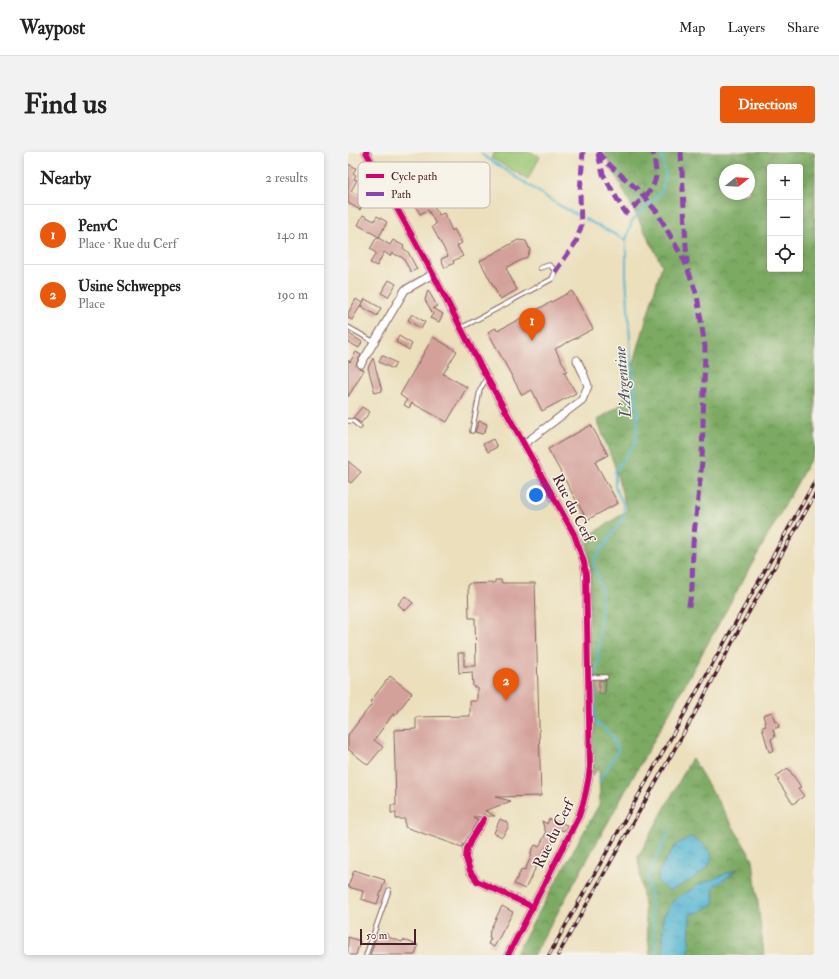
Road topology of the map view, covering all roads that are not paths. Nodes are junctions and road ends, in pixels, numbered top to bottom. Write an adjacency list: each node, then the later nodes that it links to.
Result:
1 (366, 152): 2 (street, Rue du Cerf)
2 (371, 162)
3 (397, 208): 5 (street, Rue du Cerf)
4 (540, 268): 7 (lane)
5 (433, 274): 7 (street, Rue du Cerf); 8 (street)
6 (348, 327): 8 (lane)
7 (461, 328): 11 (street, Rue du Cerf)
8 (374, 342): 10 (street)
9 (577, 360): 15 (street)
10 (361, 364)
11 (487, 377): 14 (lane); 15 (street, Rue du Cerf)
12 (348, 421): 13 (lane)
13 (360, 427)
14 (472, 431)
15 (524, 444): 16 (street, Rue du Cerf)
16 (590, 677): 17 (lane); 20 (street, Rue du Cerf)
17 (606, 677)
18 (484, 819): 20 (street)
19 (389, 890): 21 (lane)
20 (533, 907): 22 (street, Rue du Cerf)
21 (366, 955)
22 (508, 955)

